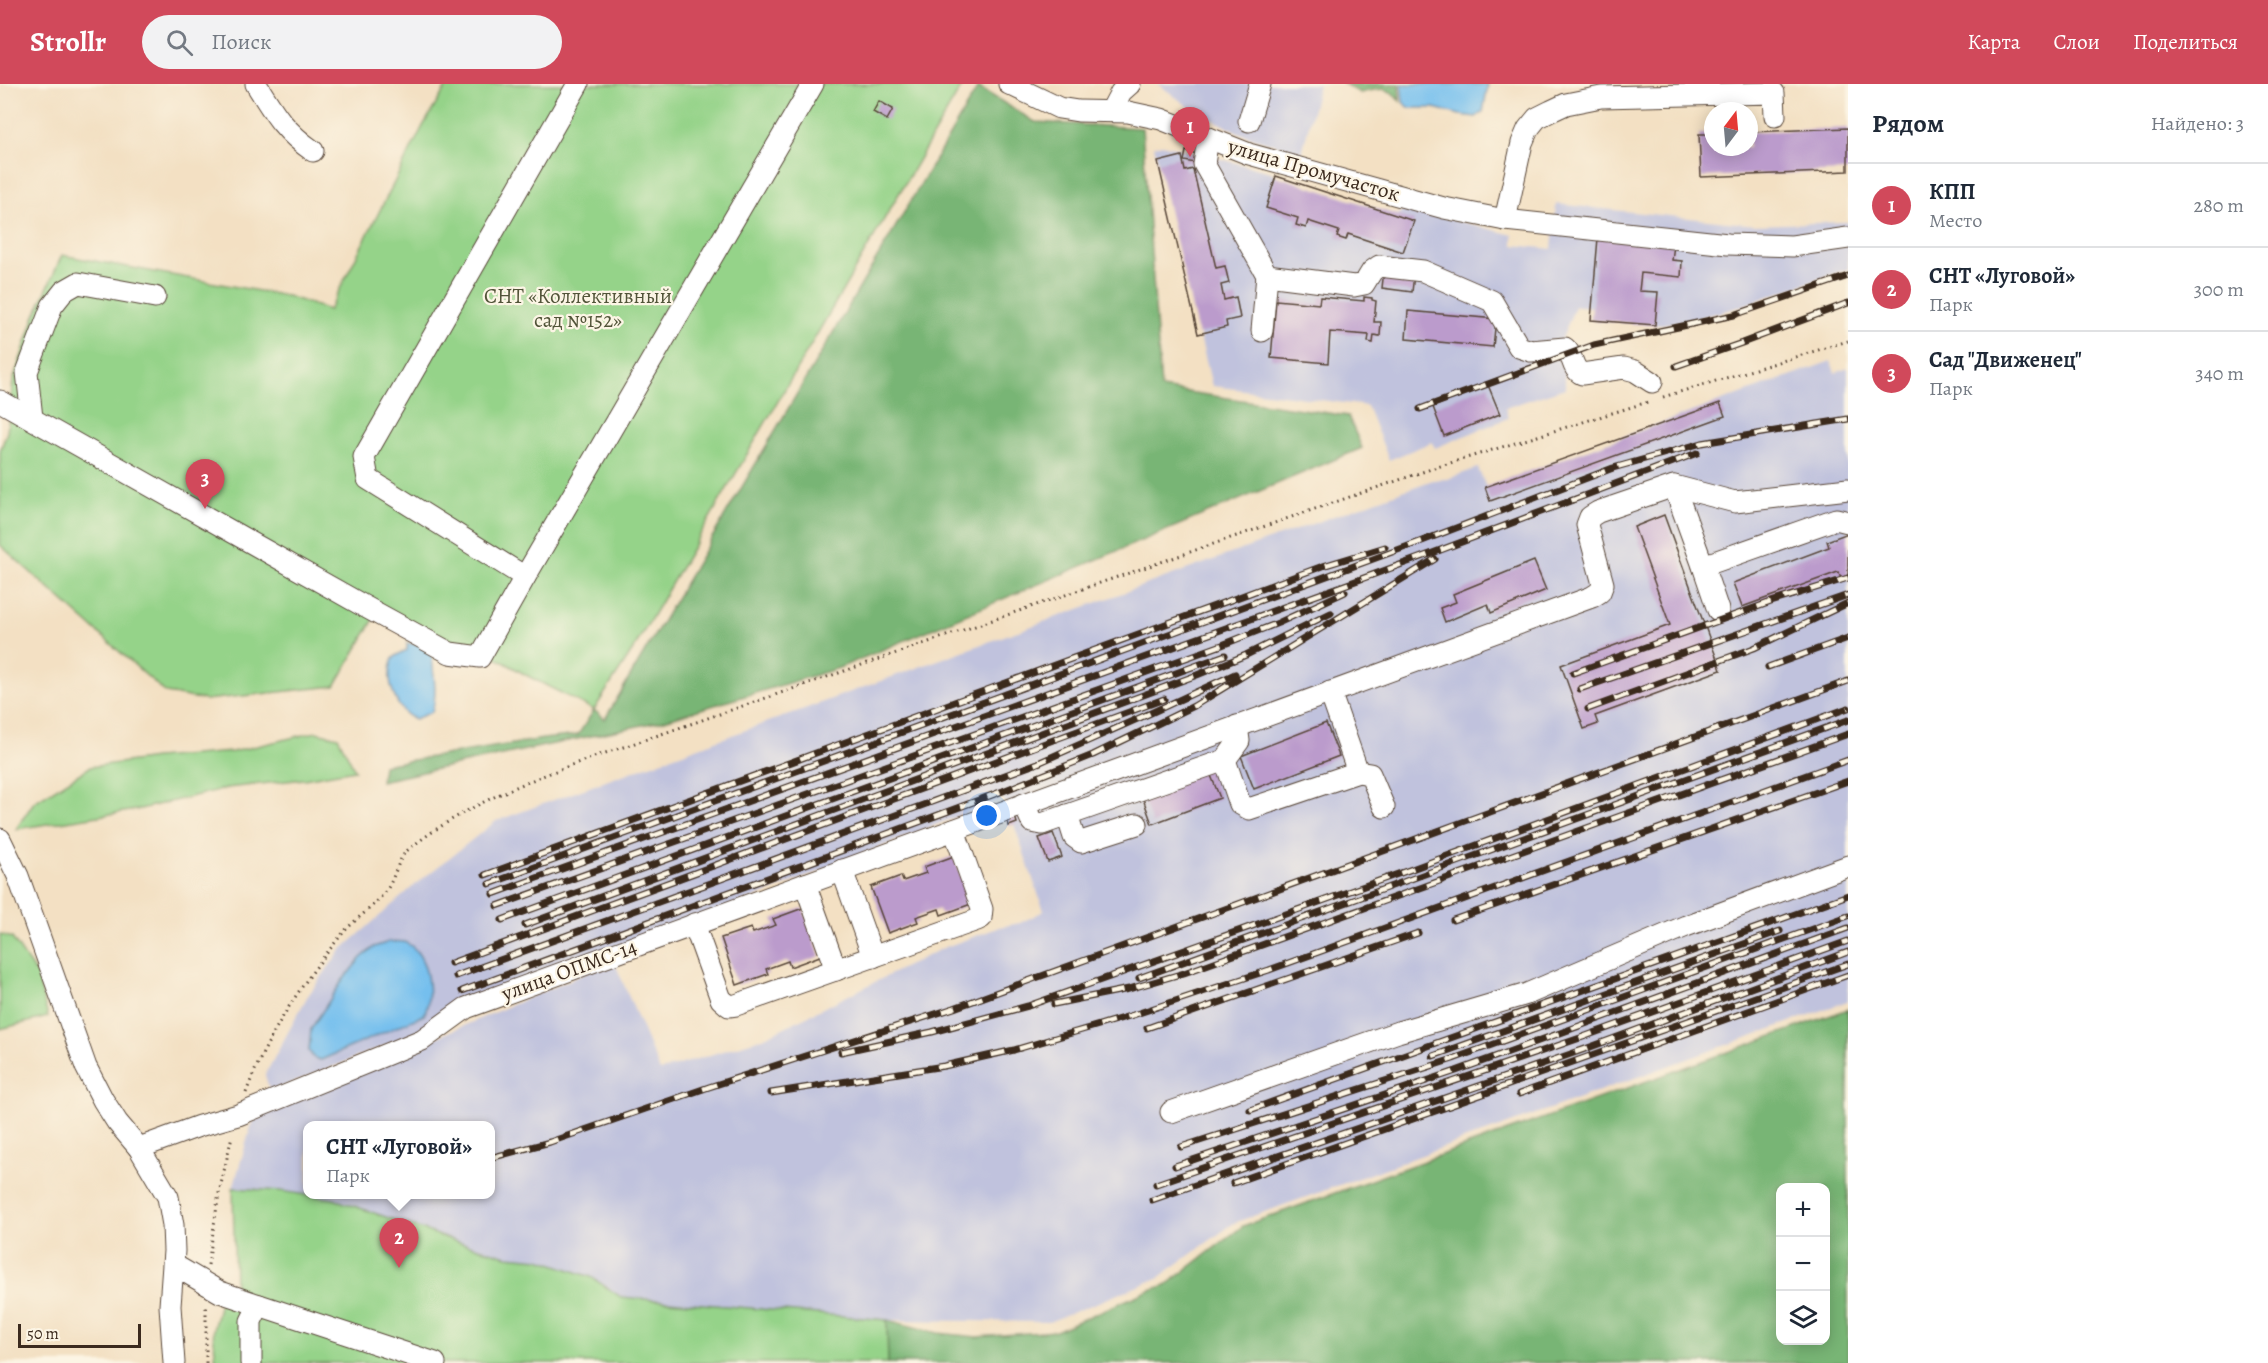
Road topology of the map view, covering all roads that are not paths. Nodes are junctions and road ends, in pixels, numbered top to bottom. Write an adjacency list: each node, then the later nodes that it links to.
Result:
1 (256, 84): 12 (street)
2 (579, 84): 25 (street)
3 (813, 84): 25 (street)
4 (1010, 84): 8 (street, улица Промучасток)
5 (1130, 84): 8 (street)
6 (1260, 84): 10 (street)
7 (1686, 89): 9 (street); 13 (street)
8 (1112, 111): 11 (street, улица Промучасток)
9 (1775, 116)
10 (1249, 121)
11 (1208, 138): 13 (street, улица Промучасток); 15 (street)
12 (313, 151)
13 (1504, 220): 14 (street, улица Промучасток)
14 (1848, 238)
15 (1267, 275): 17 (street); 18 (street)
16 (155, 297): 20 (street)
17 (1262, 331)
18 (1652, 382)
19 (0, 401): 20 (street)
20 (32, 418): 25 (street)
21 (1674, 486): 22 (street); 24 (street); 27 (street, улица ОПМС-14)
22 (1841, 489): 23 (street)
23 (1842, 520): 24 (street)
24 (1703, 566): 26 (street)
25 (525, 577)
26 (1718, 610)
27 (1330, 692): 28 (street, улица ОПМС-14); 30 (street)
28 (1237, 726): 29 (street); 31 (street, улица ОПМС-14)
29 (1225, 760): 30 (street); 33 (street)
30 (1358, 772): 32 (street)
31 (1017, 807): 33 (street); 35 (street, улица ОПМС-14)
32 (1384, 807)
33 (1066, 815): 34 (street)
34 (1137, 824)
35 (954, 830): 38 (street, улица ОПМС-14); 41 (street)
36 (0, 839): 44 (street)
37 (1848, 866): 43 (street)
38 (842, 870): 39 (street, улица ОПМС-14); 41 (street)
39 (805, 884): 40 (street, улица ОПМС-14); 42 (street)
40 (694, 924): 42 (street); 44 (street, улица ОПМС-14)
41 (873, 957): 42 (street)
42 (836, 970)
43 (1171, 1112)
44 (139, 1148): 45 (street)
45 (174, 1265): 46 (street); 47 (street)
46 (259, 1305): 48 (street); 49 (street)
47 (174, 1363)
48 (251, 1363)
49 (435, 1363)

